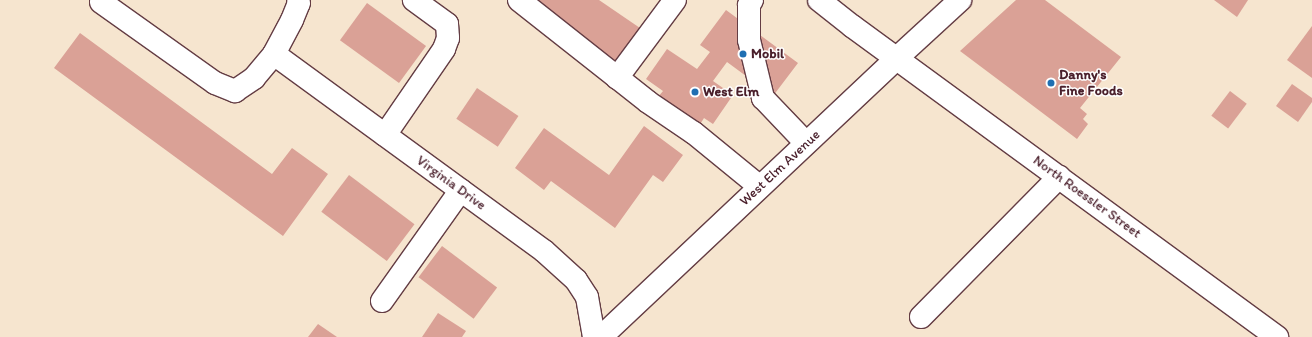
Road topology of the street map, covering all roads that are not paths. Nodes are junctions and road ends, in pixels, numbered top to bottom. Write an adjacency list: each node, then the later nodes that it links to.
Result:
1 (298, 0): 9 (street)
2 (414, 0): 12 (street)
3 (519, 0): 11 (street)
4 (675, 0): 11 (street)
5 (752, 0): 13 (street)
6 (819, 0): 10 (street, North Roessler Street)
7 (960, 0): 10 (street, West Elm Avenue)
8 (101, 2): 9 (street)
9 (274, 54): 12 (street, Virginia Drive)
10 (896, 58): 13 (street, West Elm Avenue); 14 (street, North Roessler Street)
11 (617, 78): 15 (street)
12 (385, 134): 16 (street, Virginia Drive)
13 (806, 143): 15 (street, West Elm Avenue)
14 (1059, 177): 18 (street); 21 (street, North Roessler Street)
15 (760, 187): 20 (street, West Elm Avenue)
16 (461, 190): 17 (street); 19 (street, Virginia Drive)
17 (382, 301)
18 (921, 317)
19 (594, 337)
20 (601, 337)
21 (1277, 337)

